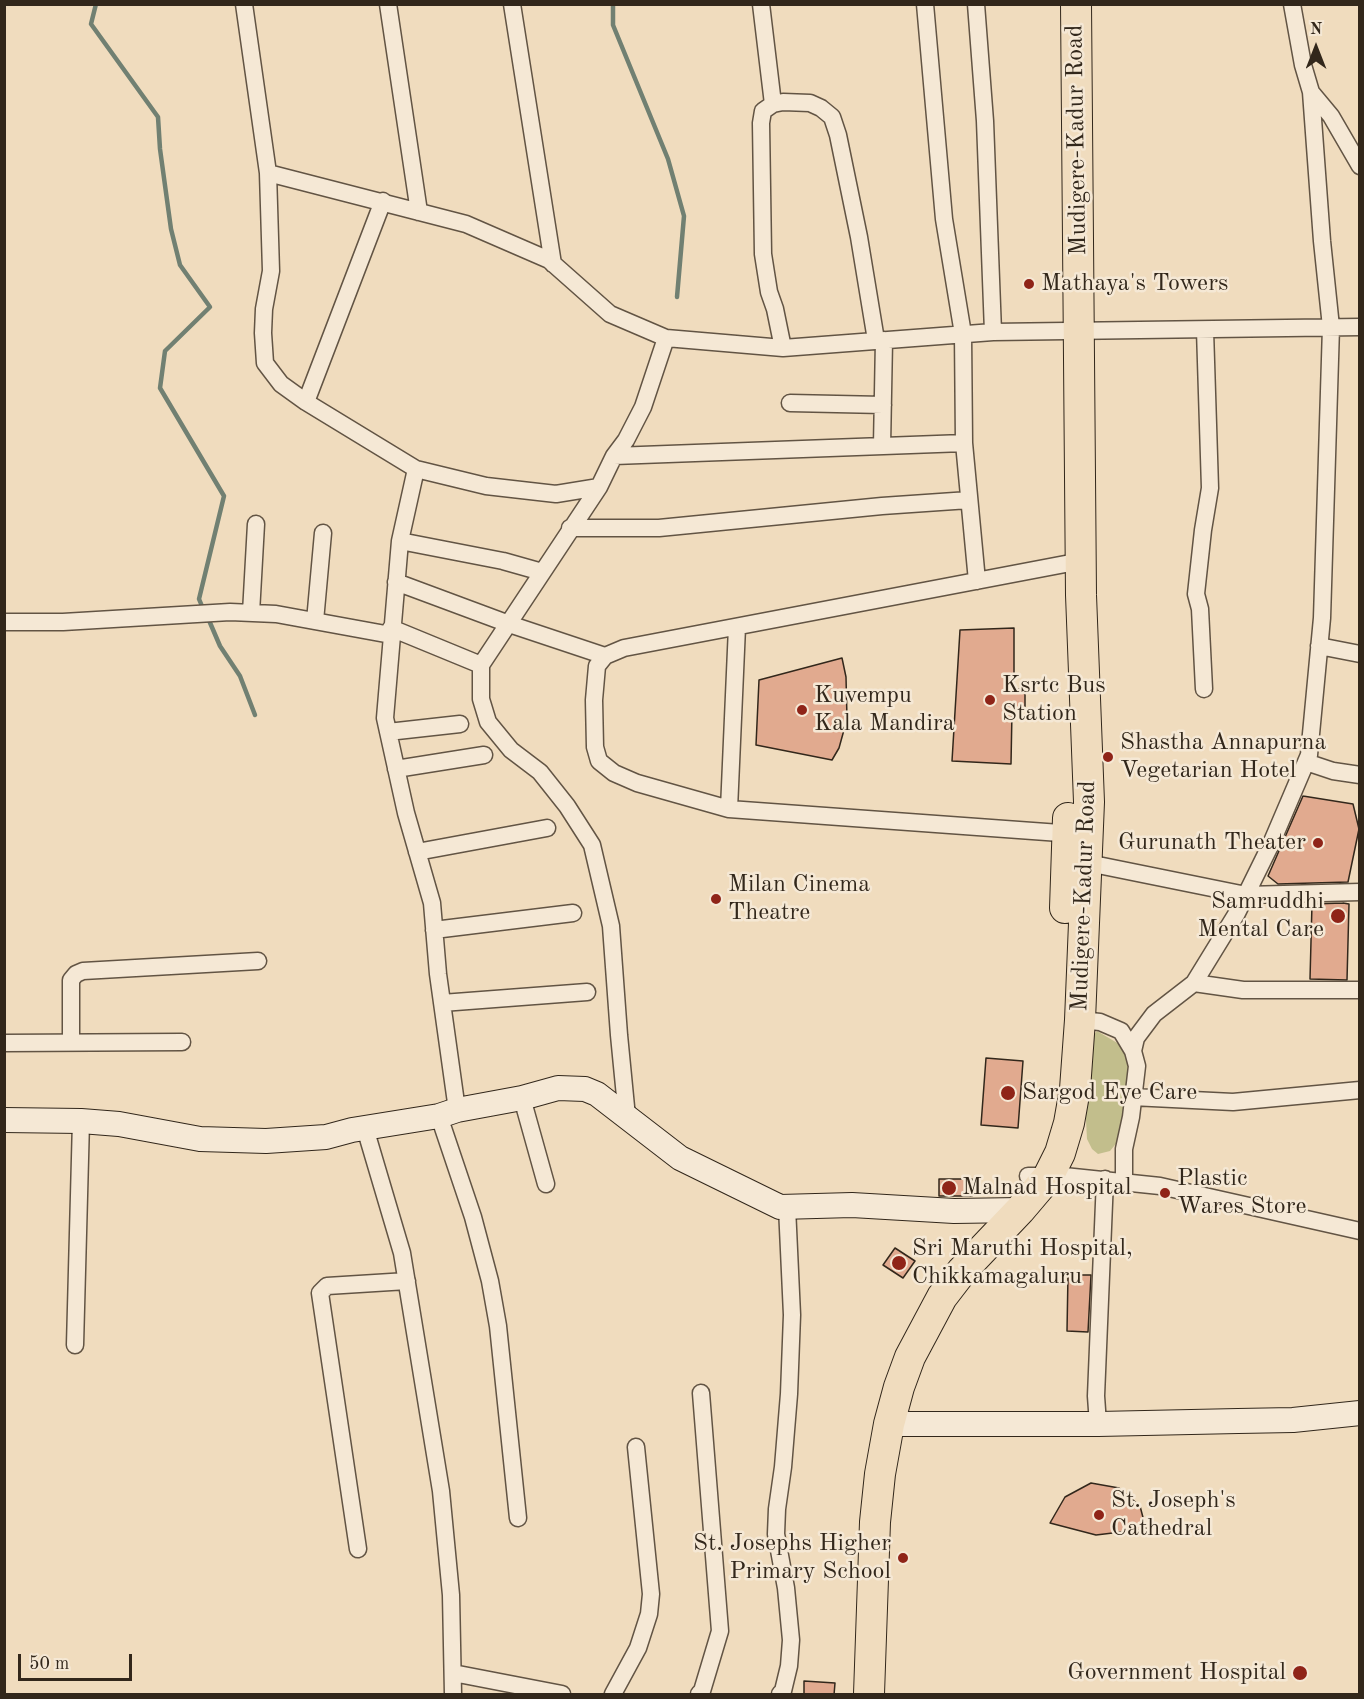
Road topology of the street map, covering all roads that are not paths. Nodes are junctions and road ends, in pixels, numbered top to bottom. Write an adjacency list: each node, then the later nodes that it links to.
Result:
1 (244, 4): 13 (street)
2 (388, 4): 15 (street)
3 (512, 4): 16 (street)
4 (761, 4): 11 (street)
5 (925, 4): 22 (street)
6 (976, 4): 21 (street)
7 (1058, 4): 20 (highway, Mudigere-Kadur Road)
8 (1076, 4): 20 (highway, Mudigere-Kadur Road)
9 (1292, 4): 10 (street)
10 (1311, 92): 12 (street); 17 (street)
11 (773, 104): 24 (street); 25 (street)
12 (1359, 166)
13 (268, 173): 14 (street); 26 (street)
14 (383, 201): 15 (street); 26 (street)
15 (420, 212): 16 (street)
16 (553, 264): 23 (street)
17 (1331, 327): 18 (street); 19 (street); 49 (street)
18 (1359, 327)
19 (1205, 330): 20 (street); 53 (street)
20 (1071, 331): 21 (street); 39 (highway, Mudigere-Kadur Road)
21 (993, 332): 22 (street)
22 (963, 334): 24 (street); 29 (street)
23 (666, 338): 25 (street); 31 (street)
24 (880, 340): 25 (street); 28 (street)
25 (783, 348)
26 (306, 402): 32 (street)
27 (790, 403): 28 (street)
28 (883, 405): 30 (street)
29 (964, 443): 30 (street); 34 (street)
30 (882, 446): 31 (street)
31 (614, 456): 33 (street)
32 (416, 469): 33 (street); 38 (street)
33 (599, 487): 36 (street)
34 (969, 500): 36 (street); 41 (street)
35 (256, 524): 43 (street)
36 (570, 528): 40 (street)
37 (323, 533): 44 (street)
38 (400, 541): 40 (street); 42 (street)
39 (1072, 563): 41 (street); 62 (highway, Mudigere-Kadur Road)
40 (542, 572): 46 (street)
41 (977, 581): 47 (street)
42 (396, 582): 46 (street); 48 (street)
43 (251, 613): 44 (street); 45 (street)
44 (315, 621): 48 (street)
45 (4, 622)
46 (509, 624): 51 (street); 52 (street)
47 (737, 627): 51 (street); 60 (street)
48 (391, 631): 52 (street); 55 (street)
49 (1319, 646): 50 (street); 57 (street)
50 (1359, 654)
51 (605, 656): 60 (street)
52 (482, 665): 82 (street)
53 (1204, 689)
54 (460, 724): 55 (street)
55 (388, 732): 58 (street)
56 (484, 755): 58 (street)
57 (1306, 762): 59 (street); 65 (street)
58 (396, 769): 63 (street)
59 (1359, 775)
60 (729, 809): 62 (street)
61 (548, 828): 63 (street)
62 (1081, 844): 65 (street); 73 (highway, Mudigere-Kadur Road); 86 (highway, Mudigere-Kadur Road)
63 (417, 852): 67 (street)
64 (1359, 892): 65 (street)
65 (1246, 895): 69 (street)
66 (573, 913): 67 (street)
67 (434, 930): 72 (street)
68 (258, 961): 74 (street)
69 (1194, 983): 70 (street); 77 (street)
70 (1359, 990)
71 (587, 992): 72 (street)
72 (442, 1003): 81 (street)
73 (1080, 1020): 77 (street); 86 (highway, Mudigere-Kadur Road)
74 (71, 1042): 75 (street); 76 (street)
75 (182, 1042)
76 (4, 1043)
77 (1133, 1051): 80 (street)
78 (1359, 1090): 80 (street)
79 (522, 1098): 81 (street); 82 (street); 89 (street)
80 (1132, 1098): 88 (street)
81 (448, 1113): 85 (street); 100 (street)
82 (627, 1117): 90 (street)
83 (4, 1120): 84 (street)
84 (81, 1121): 85 (street); 94 (street)
85 (365, 1128): 93 (street)
86 (1038, 1177): 87 (street); 91 (highway, Mudigere-Kadur Road)
87 (1105, 1179): 88 (street); 98 (street)
88 (1124, 1182): 92 (street)
89 (546, 1184)
90 (787, 1207): 91 (street); 107 (street)
91 (1012, 1210): 97 (highway, Mudigere-Kadur Road); 108 (highway, Mudigere-Kadur Road)
92 (1359, 1231)
93 (407, 1281): 101 (street); 102 (street)
94 (75, 1346)
95 (701, 1393): 106 (street)
96 (1359, 1413): 98 (street)
97 (889, 1424): 98 (street); 109 (highway, Mudigere-Kadur Road)
98 (1098, 1424)
99 (636, 1447): 105 (street)
100 (518, 1518)
101 (358, 1549)
102 (453, 1673): 103 (street); 104 (street)
103 (453, 1695)
104 (562, 1695)
105 (613, 1695)
106 (699, 1695)
107 (780, 1695)
108 (852, 1695)
109 (868, 1695)

